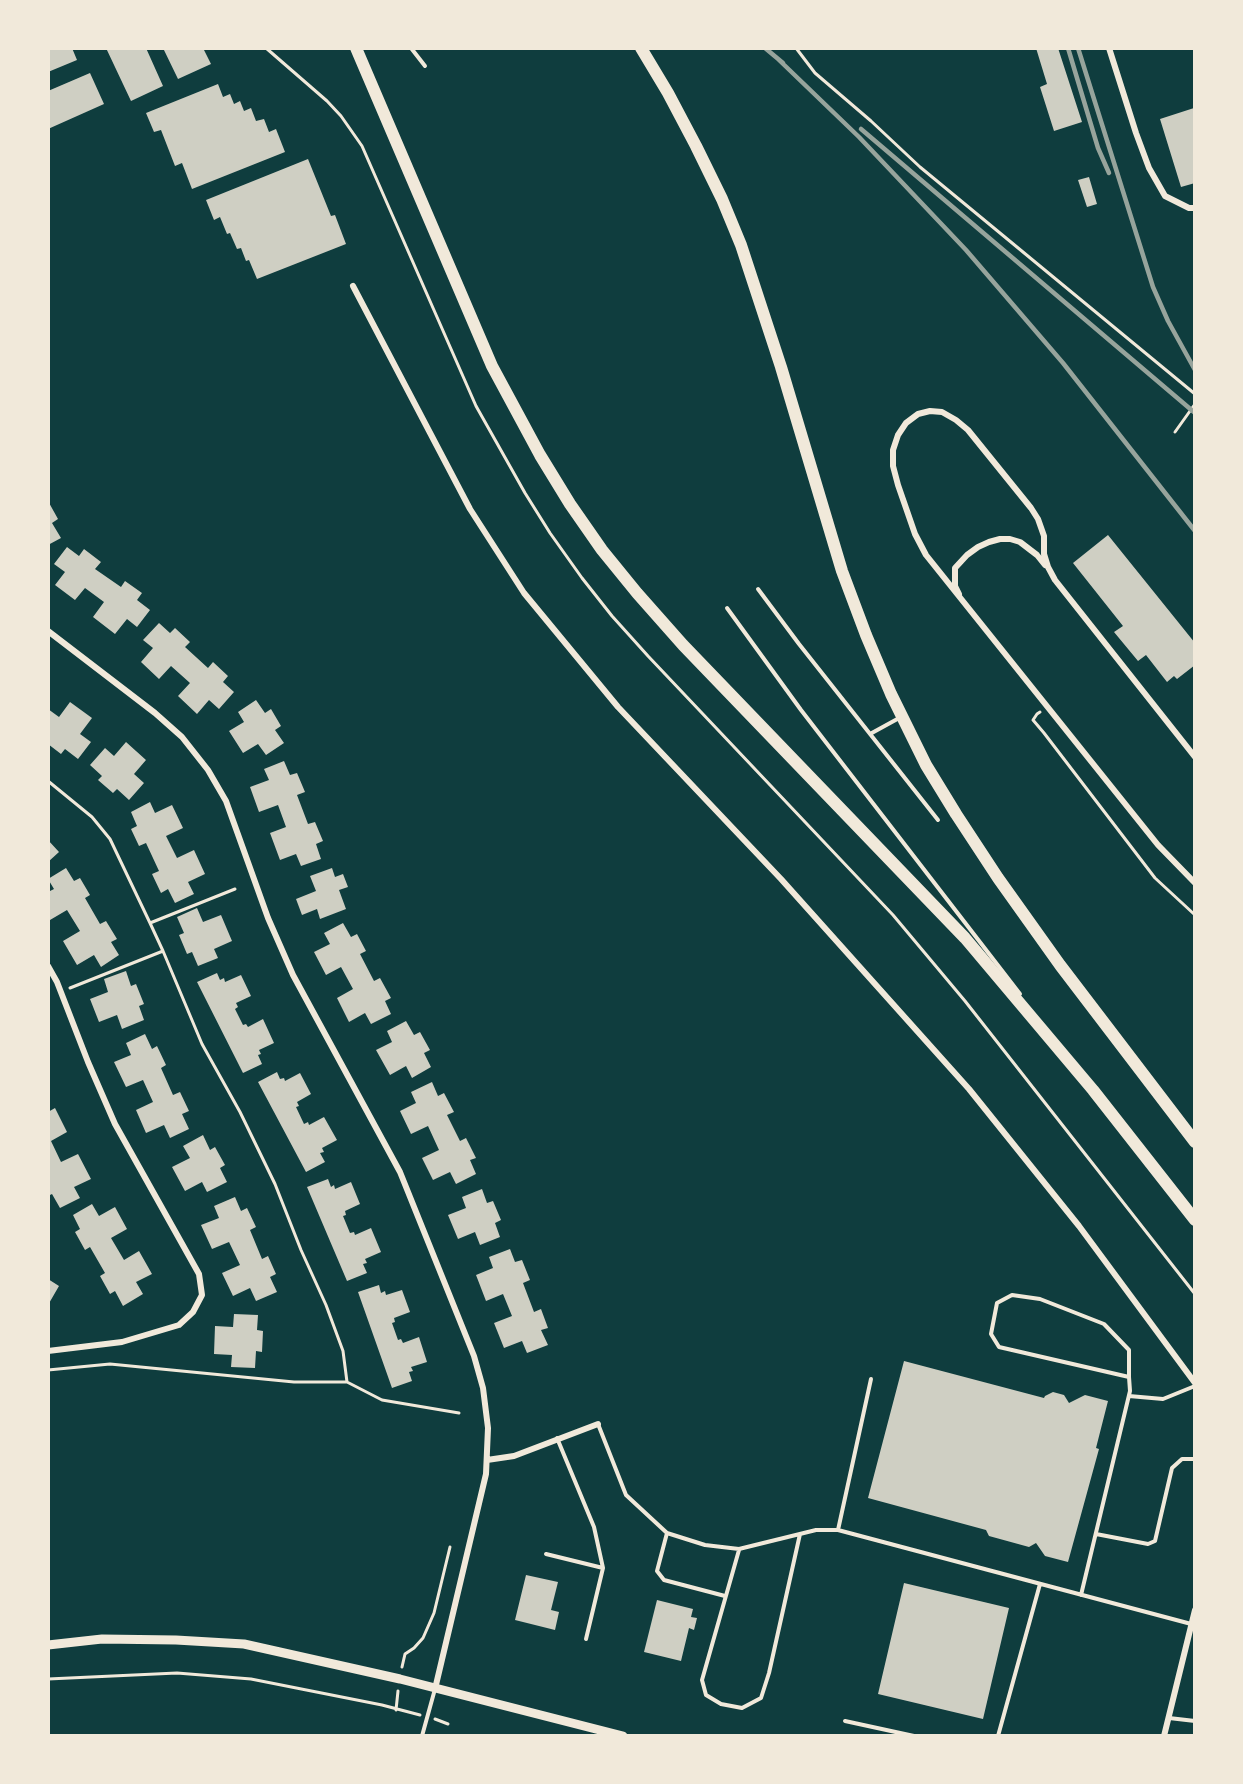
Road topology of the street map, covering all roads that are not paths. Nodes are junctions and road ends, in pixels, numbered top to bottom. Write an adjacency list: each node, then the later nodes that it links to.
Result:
1 (356, 48): 19 (highway)
2 (411, 48): 5 (lane)
3 (641, 48): 13 (highway)
4 (1109, 48): 6 (street)
5 (425, 66)
6 (1195, 208)
7 (353, 286): 25 (street)
8 (1048, 567): 10 (street); 10 (street); 15 (street)
9 (758, 588): 14 (lane)
10 (962, 602): 17 (street)
11 (726, 608): 19 (lane)
12 (48, 631): 30 (street)
13 (902, 716): 14 (lane); 20 (highway)
14 (870, 734): 16 (lane)
15 (1195, 757)
16 (938, 820)
17 (1195, 883)
18 (48, 966): 22 (street)
19 (1093, 1090): 21 (highway)
20 (1195, 1142)
21 (1195, 1221)
22 (48, 1351)
23 (1129, 1377): 23 (lane); 26 (lane)
24 (871, 1379): 31 (lane)
25 (1195, 1385): 26 (lane)
26 (1129, 1396): 34 (lane)
27 (598, 1424): 28 (street); 32 (lane)
28 (557, 1438): 30 (street); 37 (lane)
29 (1195, 1459): 34 (lane)
30 (487, 1460): 45 (street)
31 (838, 1530): 33 (lane); 38 (lane)
32 (667, 1533): 35 (lane); 40 (lane)
33 (800, 1534): 35 (lane); 40 (lane)
34 (1096, 1534): 39 (lane)
35 (739, 1549): 40 (lane)
36 (546, 1554): 37 (lane)
37 (603, 1568): 43 (lane)
38 (1040, 1584): 39 (lane); 52 (lane)
39 (1081, 1595): 42 (lane)
40 (725, 1596)
41 (1195, 1610): 42 (street)
42 (1193, 1624): 46 (street)
43 (586, 1640)
44 (48, 1645): 45 (street)
45 (435, 1689): 49 (lane); 50 (street)
46 (1168, 1718): 48 (lane); 53 (street)
47 (845, 1720): 51 (lane)
48 (1195, 1721)
49 (422, 1736)
50 (623, 1736)
51 (914, 1736)
52 (998, 1736)
53 (1164, 1736)

